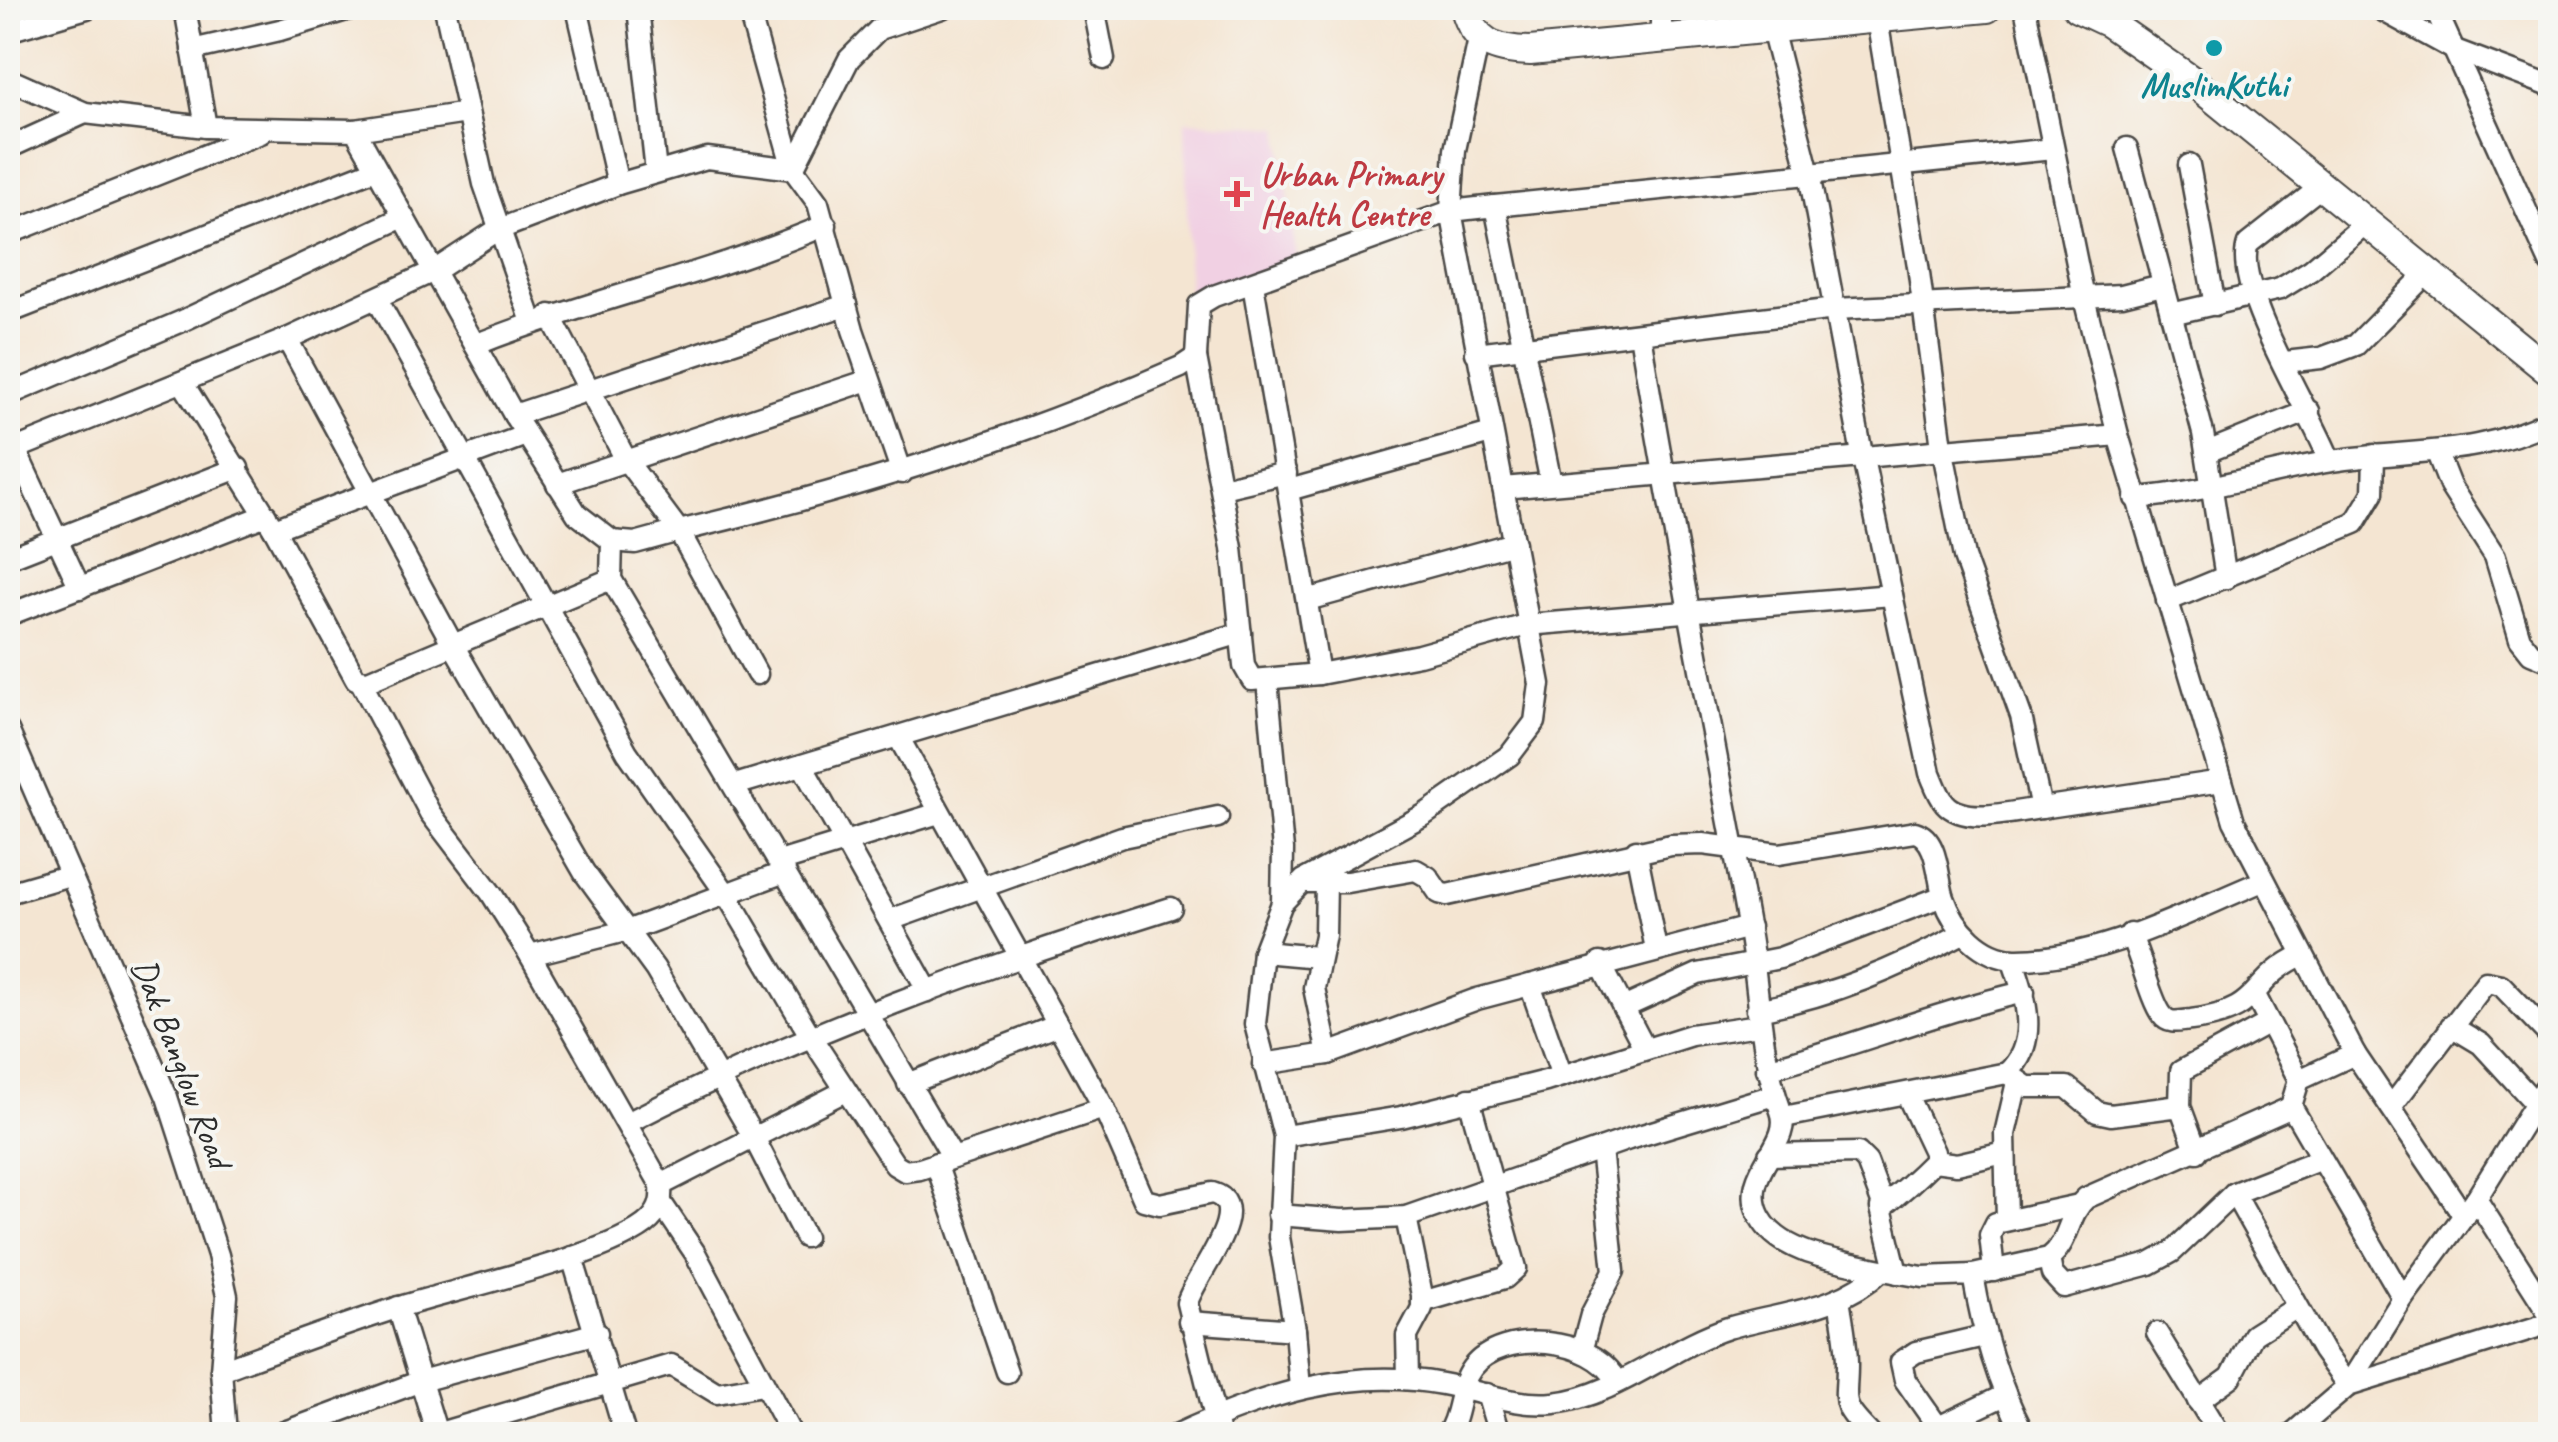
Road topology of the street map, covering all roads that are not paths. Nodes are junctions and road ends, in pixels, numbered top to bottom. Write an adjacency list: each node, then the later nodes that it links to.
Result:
1 (86, 8): 20 (street)
2 (185, 8): 23 (street)
3 (353, 8): 23 (street)
4 (444, 8): 29 (street)
5 (577, 8): 42 (street)
6 (638, 8): 40 (street)
7 (748, 8): 38 (street)
8 (942, 8): 38 (street)
9 (1094, 8): 25 (street)
10 (1465, 8): 22 (main road)
11 (1661, 8): 21 (street)
12 (1987, 8): 18 (main road)
13 (2024, 8): 35 (street)
14 (2077, 8): 43 (main road)
15 (2378, 8): 24 (street)
16 (2435, 8): 24 (street)
17 (1823, 16): 18 (main road); 19 (main road)
18 (1877, 19): 37 (street)
19 (1770, 25): 21 (main road); 41 (street)
20 (8, 31)
21 (1662, 36): 22 (main road)
22 (1478, 39): 45 (street)
23 (192, 50): 30 (street)
24 (2454, 50): 27 (street); 51 (street)
25 (1104, 59)
26 (8, 80): 28 (street)
27 (2550, 86)
28 (85, 113): 30 (street); 33 (street)
29 (466, 113): 32 (street); 49 (street)
30 (206, 128): 31 (street)
31 (269, 130): 32 (street); 50 (street)
32 (355, 130): 39 (street)
33 (8, 148)
34 (2128, 148): 55 (street)
35 (2054, 150): 37 (street); 56 (street)
36 (2189, 165): 60 (street)
37 (1901, 166): 41 (street); 61 (street)
38 (793, 169): 40 (street); 48 (street)
39 (374, 170): 46 (street); 63 (street)
40 (656, 172): 42 (street)
41 (1810, 174): 44 (street); 62 (street)
42 (618, 184): 49 (street)
43 (2322, 186): 47 (main road); 57 (street)
44 (1496, 206): 45 (street); 69 (street)
45 (1451, 211): 54 (street); 70 (street)
46 (401, 218): 52 (street); 77 (street)
47 (2366, 223): 53 (main road); 57 (street)
48 (826, 225): 59 (street); 65 (street)
49 (498, 230): 52 (street); 65 (street)
50 (8, 234)
51 (2550, 263)
52 (434, 271): 58 (street); 68 (street)
53 (2426, 274): 72 (street); 73 (main road)
54 (1253, 284): 71 (street); 96 (street)
55 (2162, 285): 56 (street); 64 (street)
56 (2084, 298): 61 (street); 83 (street)
57 (2251, 298): 60 (street); 72 (street)
58 (377, 300): 67 (street); 89 (street)
59 (846, 305): 74 (street); 76 (street)
60 (2216, 305): 64 (street)
61 (1924, 306): 62 (street); 84 (street)
62 (1836, 309): 66 (street); 88 (street)
63 (8, 314)
64 (2171, 314): 86 (street)
65 (541, 318): 68 (street); 76 (street)
66 (1640, 334): 69 (street); 95 (street)
67 (287, 339): 75 (street); 102 (street)
68 (475, 345): 79 (street)
69 (1526, 347): 70 (street); 97 (street)
70 (1476, 353): 81 (street)
71 (1196, 356): 94 (street); 99 (street)
72 (2285, 362): 78 (street)
73 (2550, 372)
74 (869, 380): 91 (street); 94 (street)
75 (182, 382): 85 (street); 93 (street)
76 (590, 390): 79 (street); 91 (street)
77 (8, 395)
78 (2310, 411): 86 (street); 92 (street)
79 (514, 415): 82 (street)
80 (2550, 420): 87 (street)
81 (1491, 434): 96 (street); 100 (street)
82 (526, 435): 89 (street); 98 (street)
83 (2118, 435): 84 (street); 103 (street)
84 (1942, 446): 88 (street); 132 (street)
85 (11, 450): 106 (street)
86 (2207, 452): 101 (street)
87 (2437, 453): 90 (street); 122 (street)
88 (1862, 454): 95 (street); 113 (street)
89 (464, 456): 102 (street); 116 (street)
90 (2374, 456): 92 (street); 111 (street)
91 (626, 460): 98 (street); 105 (street)
92 (2330, 461): 101 (street)
93 (238, 468): 104 (street); 106 (street)
94 (902, 472): 105 (street)
95 (1662, 472): 97 (street); 117 (street)
96 (1288, 481): 99 (street); 114 (street)
97 (1551, 483): 100 (street)
98 (558, 484): 107 (street)
99 (1222, 488): 120 (street)
100 (1503, 488): 108 (street)
101 (2214, 489): 103 (street); 111 (street)
102 (369, 490): 104 (street); 121 (street)
103 (2135, 498): 115 (street)
104 (270, 522): 112 (street); 126 (street)
105 (680, 531): 107 (street); 123 (street)
106 (59, 540): 109 (street); 112 (street)
107 (612, 541): 110 (street)
108 (1514, 543): 114 (street); 119 (street)
109 (8, 558)
110 (610, 578): 116 (street); 131 (street)
111 (2226, 578): 115 (street)
112 (80, 588): 118 (street)
113 (1892, 595): 117 (street); 132 (street)
114 (1307, 600): 124 (street)
115 (2167, 601): 130 (street)
116 (544, 607): 121 (street); 145 (street)
117 (1688, 608): 119 (street); 136 (street)
118 (8, 615)
119 (1527, 625): 124 (street); 141 (street)
120 (1241, 633): 125 (street); 128 (street)
121 (453, 644): 126 (street); 151 (street)
122 (2550, 661)
123 (757, 674)
124 (1319, 674): 125 (street)
125 (1267, 680): 147 (street)
126 (361, 682): 156 (street)
127 (8, 730): 139 (street, Dak Banglow Road)
128 (899, 738): 129 (street); 133 (street)
129 (803, 767): 131 (street); 135 (street)
130 (2222, 781): 132 (street); 140 (street)
131 (735, 786): 138 (street)
132 (2041, 808)
133 (939, 813): 135 (street); 143 (street)
134 (1218, 817): 143 (street)
135 (846, 840): 138 (street); 149 (street)
136 (1732, 846): 137 (street); 146 (street); 150 (street)
137 (1636, 850): 142 (street); 154 (street)
138 (782, 867): 145 (street); 168 (street)
139 (70, 875): 144 (street); 234 (street, Dak Banglow Road)
140 (2264, 881): 153 (street); 157 (street)
141 (1302, 882): 142 (street); 147 (street)
142 (1326, 882): 159 (street)
143 (979, 885): 149 (street); 158 (street)
144 (8, 894)
145 (727, 895): 151 (street); 174 (street)
146 (1942, 896): 152 (street); 162 (street)
147 (1282, 904): 155 (street)
148 (1171, 908): 158 (street)
149 (890, 920): 164 (street)
150 (1748, 927): 154 (street); 162 (street)
151 (629, 930): 156 (street); 180 (street)
152 (1963, 932): 160 (street); 169 (street)
153 (2130, 934): 160 (street); 166 (street)
154 (1656, 949): 161 (street)
155 (1262, 952): 159 (street); 178 (street)
156 (530, 955): 196 (street)
157 (2302, 955): 166 (street); 177 (street)
158 (1019, 956): 164 (street); 171 (street)
159 (1318, 956): 176 (street)
160 (2012, 959): 165 (street)
161 (1600, 963): 163 (street); 167 (street)
162 (1754, 964): 167 (street); 169 (street)
163 (1530, 984): 176 (street); 181 (street)
164 (928, 991): 168 (street)
165 (2024, 992): 179 (street); 182 (street)
166 (2255, 996): 170 (street)
167 (1623, 1008): 175 (street)
168 (867, 1014): 174 (street); 185 (street)
169 (1758, 1018): 175 (street); 179 (street)
170 (2269, 1023): 183 (street); 191 (street)
171 (1058, 1026): 185 (street); 194 (street)
172 (2451, 1026): 173 (street); 190 (street); 193 (street)
173 (2550, 1036)
174 (810, 1037): 180 (street); 186 (street)
175 (1645, 1049): 181 (street)
176 (1328, 1054): 178 (street)
177 (2356, 1054): 183 (street); 193 (street)
178 (1263, 1064): 198 (street)
179 (1767, 1069): 188 (street)
180 (717, 1076): 196 (street); 197 (street)
181 (1562, 1076): 189 (street)
182 (2012, 1078): 187 (street); 191 (street); 201 (street)
183 (2298, 1080): 192 (street)
184 (2550, 1080): 190 (street)
185 (908, 1084): 203 (street)
186 (845, 1091): 197 (street); 203 (street)
187 (1907, 1095): 195 (street); 205 (street)
188 (1774, 1096): 195 (street); 199 (street)
189 (1469, 1099): 198 (street); 206 (street)
190 (2536, 1104): 211 (street)
191 (2180, 1106): 200 (street)
192 (2292, 1106): 200 (street); 204 (street)
193 (2391, 1107): 211 (street)
194 (1104, 1108): 203 (street); 227 (street)
195 (1784, 1117): 202 (street)
196 (629, 1122): 208 (street)
197 (753, 1136): 208 (street); 215 (street)
198 (1284, 1136): 212 (street)
199 (1601, 1149): 206 (street); 233 (street)
200 (2197, 1152): 209 (street)
201 (2004, 1154): 205 (street); 214 (street)
202 (1769, 1155): 210 (street); 219 (street)
203 (944, 1160): 235 (street)
204 (2320, 1160): 207 (street); 221 (street)
205 (1934, 1161): 210 (street)
206 (1491, 1186): 213 (street); 223 (street)
207 (2234, 1193): 217 (street); 225 (street)
208 (661, 1194): 216 (street); 240 (street)
209 (2078, 1204): 214 (street); 217 (street)
210 (1883, 1205): 219 (street)
211 (2470, 1208): 221 (street); 226 (street)
212 (1278, 1215): 213 (street); 229 (street)
213 (1406, 1217): 223 (street)
214 (2007, 1220): 218 (street)
215 (805, 1237)
216 (572, 1257): 224 (street); 231 (street)
217 (2049, 1258): 218 (street)
218 (1994, 1270): 220 (street)
219 (1890, 1272): 220 (street); 222 (street)
220 (1972, 1275): 232 (street)
221 (2403, 1298): 241 (street)
222 (1840, 1300): 239 (street); 257 (street)
223 (1422, 1302): 236 (street)
224 (398, 1307): 234 (street); 238 (street)
225 (2297, 1307): 241 (street); 246 (street)
226 (2550, 1314)
227 (1189, 1322): 229 (street); 247 (street)
228 (2550, 1323): 241 (street)
229 (1295, 1330): 242 (street)
230 (2156, 1333): 246 (street)
231 (597, 1334): 237 (street); 238 (street)
232 (1984, 1336): 245 (street); 248 (street)
233 (1582, 1348): 239 (street); 243 (street)
234 (221, 1370): 249 (street, Dak Banglow Road)
235 (1007, 1372)
236 (1408, 1380): 242 (street); 243 (street)
237 (610, 1381): 240 (street); 251 (street); 252 (street)
238 (422, 1382): 250 (street); 251 (street)
239 (1617, 1382): 244 (street)
240 (763, 1385): 253 (street)
241 (2348, 1386): 260 (street)
242 (1300, 1388): 247 (street)
243 (1462, 1388): 244 (street); 255 (street)
244 (1487, 1394): 256 (street)
245 (2005, 1395): 248 (street); 258 (street)
246 (2198, 1401): 259 (street)
247 (1217, 1426): 254 (street)
248 (1932, 1430)
249 (226, 1434)
250 (279, 1434)
251 (437, 1434)
252 (625, 1434)
253 (791, 1434)
254 (1178, 1434)
255 (1446, 1434)
256 (1499, 1434)
257 (1870, 1434)
258 (2024, 1434)
259 (2219, 1434)
260 (2292, 1434)

